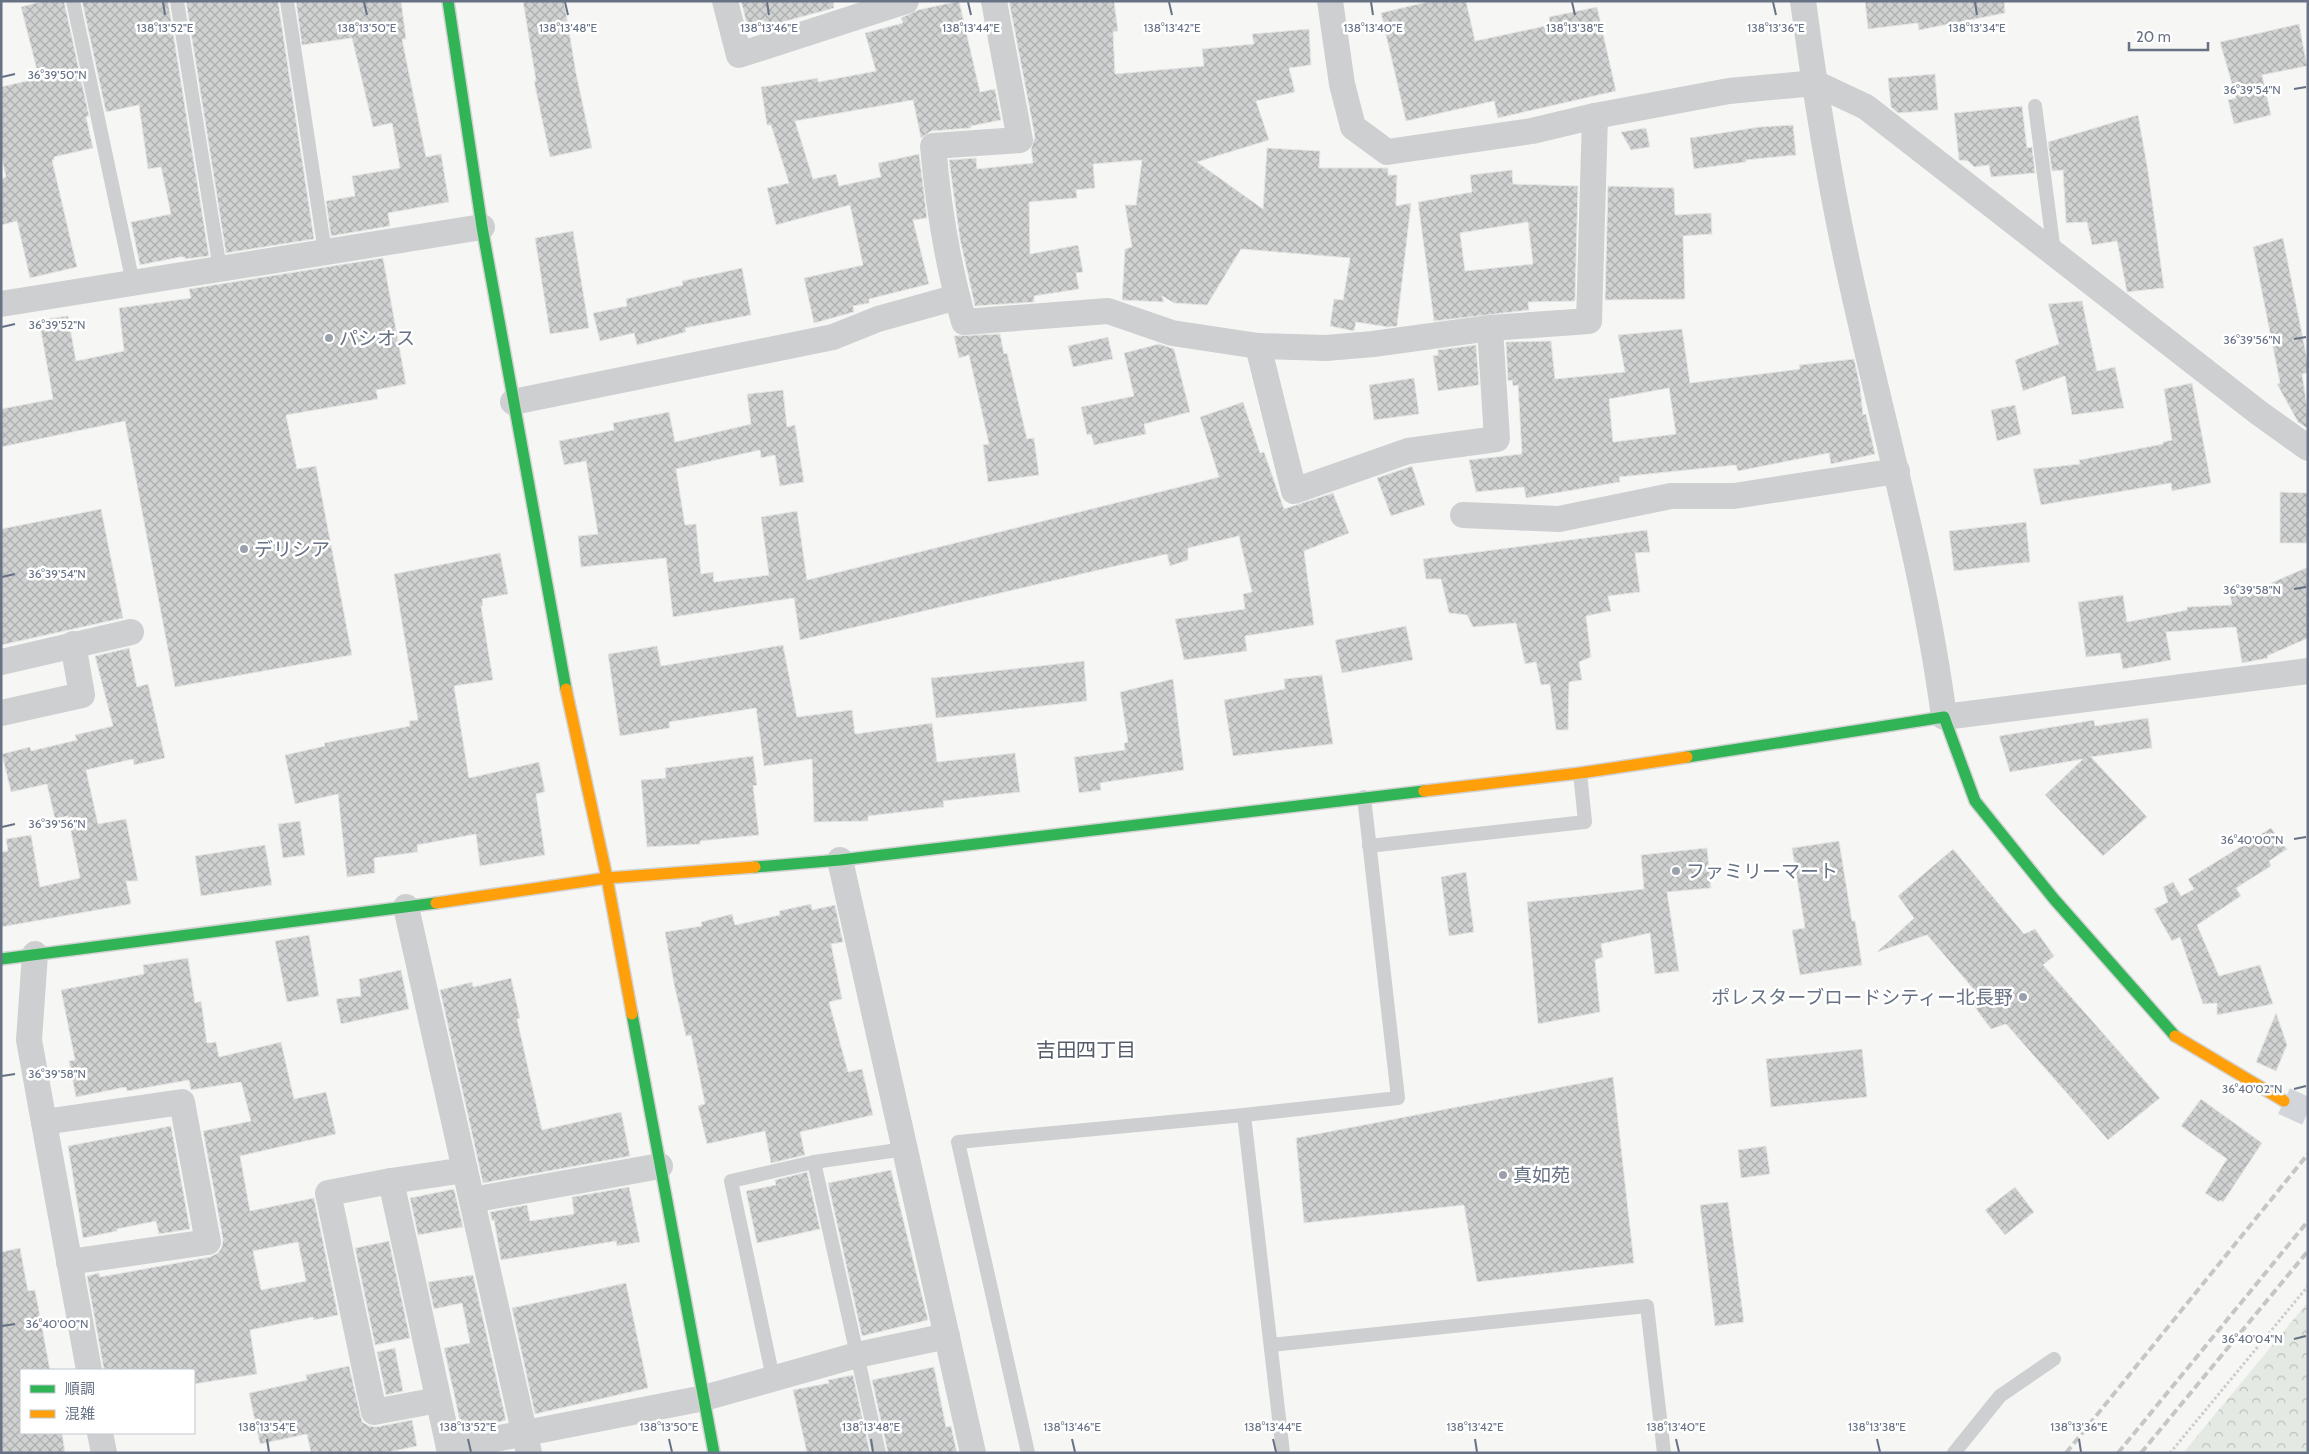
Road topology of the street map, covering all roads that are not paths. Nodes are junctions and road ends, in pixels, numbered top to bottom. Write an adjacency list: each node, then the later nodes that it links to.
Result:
1 (73, 1): 17 (lane)
2 (177, 1): 16 (lane)
3 (287, 1): 14 (lane)
4 (448, 1): 13 (street)
5 (725, 1): 6 (street)
6 (906, 1)
7 (994, 1): 18 (street)
8 (1330, 1): 12 (street)
9 (1803, 1): 10 (street)
10 (1814, 83): 12 (street); 15 (street); 24 (street)
11 (2035, 106): 15 (lane)
12 (1595, 116): 20 (street)
13 (482, 227): 14 (street); 22 (street)
14 (325, 252): 16 (street)
15 (2054, 252): 23 (street)
16 (220, 269): 17 (street)
17 (133, 283): 19 (street)
18 (957, 297): 21 (street); 22 (street)
19 (1, 304)
20 (1490, 328): 21 (street); 21 (street)
21 (1258, 346)
22 (513, 402): 36 (street)
23 (2308, 448)
24 (1897, 471): 25 (street); 31 (street)
25 (1463, 515)
26 (131, 632): 27 (street)
27 (73, 644): 28 (street); 30 (street)
28 (1, 662)
29 (2308, 671): 31 (street)
30 (1, 713)
31 (1944, 717): 32 (street); 40 (street)
32 (1580, 772): 33 (street); 34 (lane)
33 (1364, 797): 34 (lane); 35 (street)
34 (1369, 846): 41 (lane)
35 (840, 860): 36 (street); 43 (street)
36 (607, 878): 37 (street); 45 (street)
37 (406, 907): 38 (street); 46 (street)
38 (35, 954): 39 (street); 42 (street)
39 (1, 959)
40 (2284, 1101)
41 (1244, 1115): 51 (lane); 64 (lane)
42 (44, 1122): 49 (street); 49 (street)
43 (905, 1149): 44 (lane); 50 (street)
44 (814, 1162): 52 (lane); 55 (lane)
45 (660, 1166): 48 (street); 56 (street)
46 (465, 1170): 47 (street); 48 (street)
47 (391, 1181): 57 (street); 57 (street)
48 (472, 1200): 59 (street)
49 (69, 1262): 54 (street)
50 (947, 1336): 52 (street); 63 (street)
51 (1271, 1345): 65 (lane); 66 (lane)
52 (857, 1355): 55 (street); 62 (lane)
53 (2054, 1359): 67 (lane)
54 (89, 1369)
55 (773, 1378): 56 (street)
56 (704, 1398): 59 (street); 61 (street)
57 (438, 1400): 59 (street)
58 (100, 1434): 60 (street)
59 (527, 1443)
60 (104, 1453)
61 (714, 1453)
62 (879, 1453)
63 (973, 1453)
64 (1028, 1453)
65 (1283, 1453)
66 (1664, 1453)
67 (1954, 1453)

